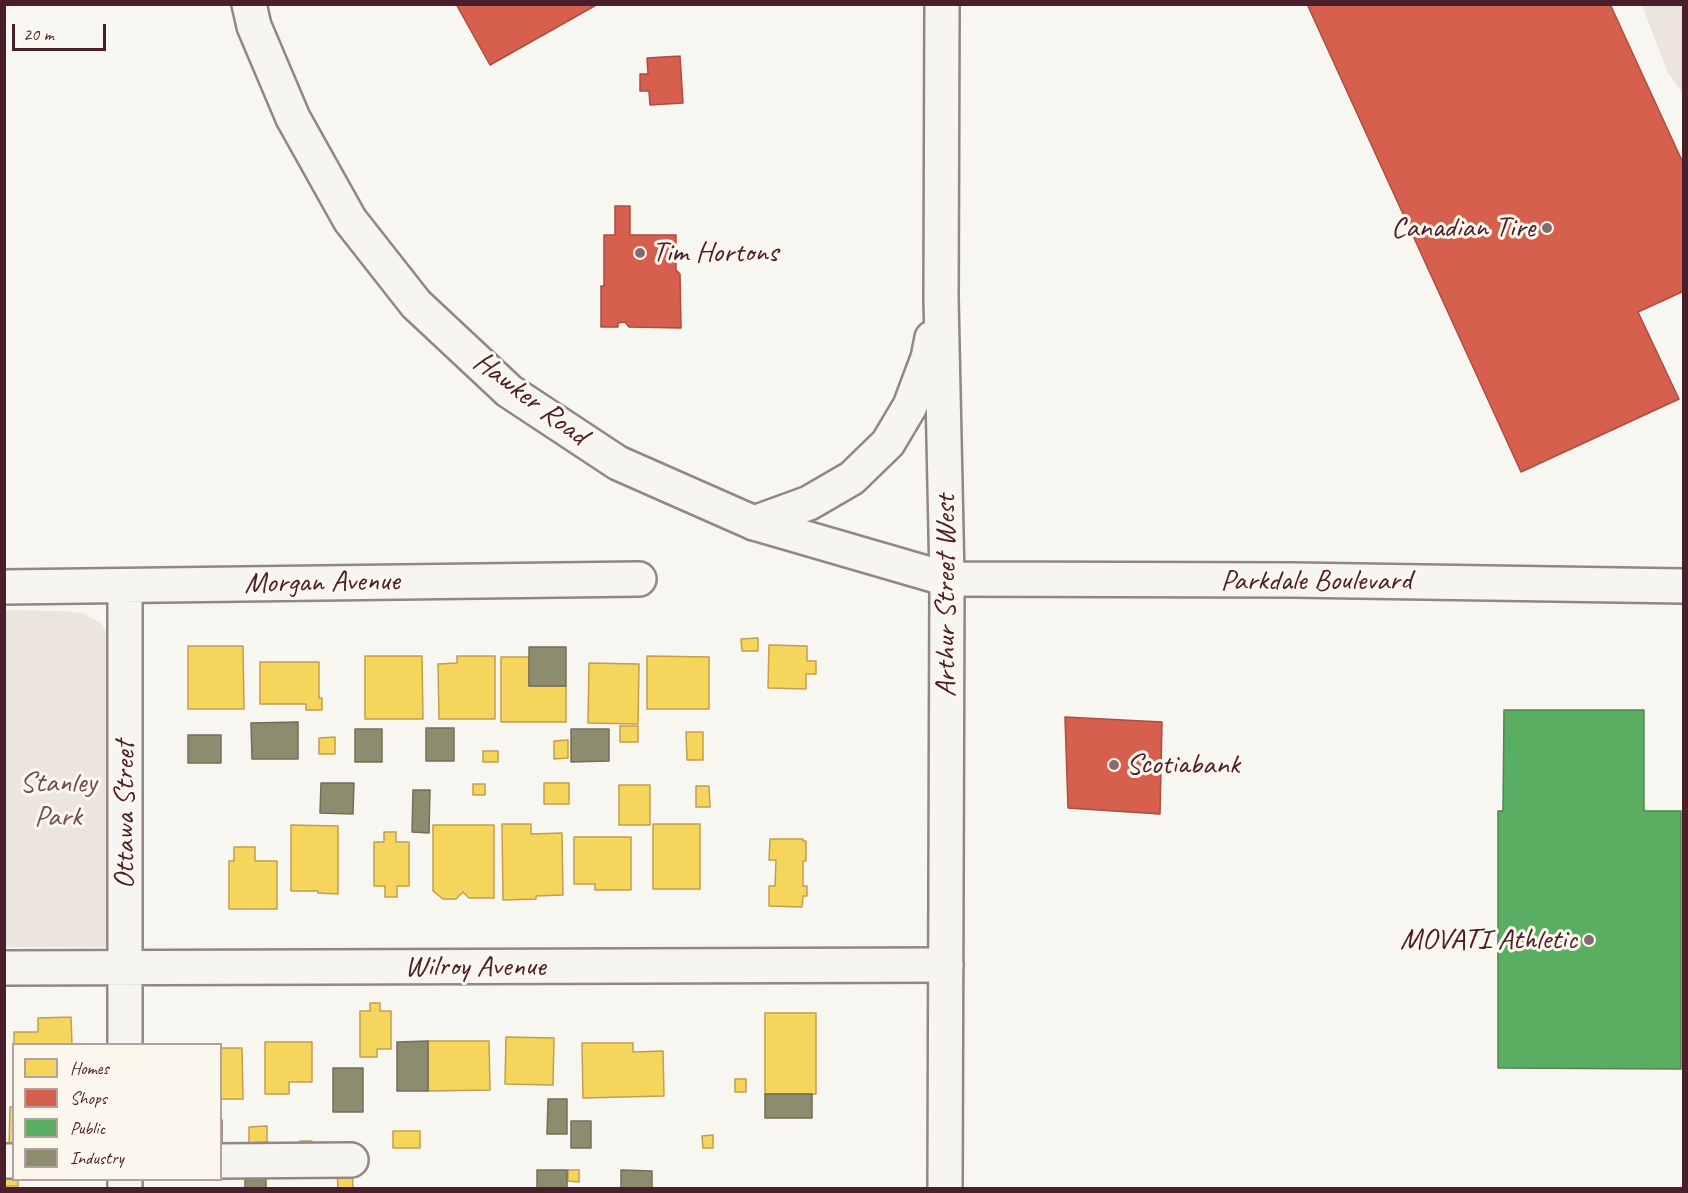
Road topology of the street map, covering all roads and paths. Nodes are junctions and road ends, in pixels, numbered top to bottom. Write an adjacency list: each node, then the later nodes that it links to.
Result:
1 (249, 4): 4 (street, Hawker Road)
2 (942, 4): 3 (street, Arthur Street West)
3 (941, 298): 4 (street); 6 (street, Arthur Street West)
4 (754, 523): 6 (street, Hawker Road)
5 (639, 579): 7 (street, Morgan Avenue)
6 (948, 579): 8 (street, Parkdale Boulevard); 10 (street, Arthur Street West)
7 (125, 586): 9 (street, Morgan Avenue); 12 (street, Ottawa Street)
8 (1683, 586)
9 (4, 587)
10 (946, 965): 12 (street, Wilroy Avenue); 16 (street, Arthur Street West)
11 (4, 968): 12 (street, Wilroy Avenue)
12 (125, 968): 13 (street, Ottawa Street)
13 (125, 1043)
14 (351, 1160): 15 (street)
15 (222, 1161)
16 (945, 1188)

